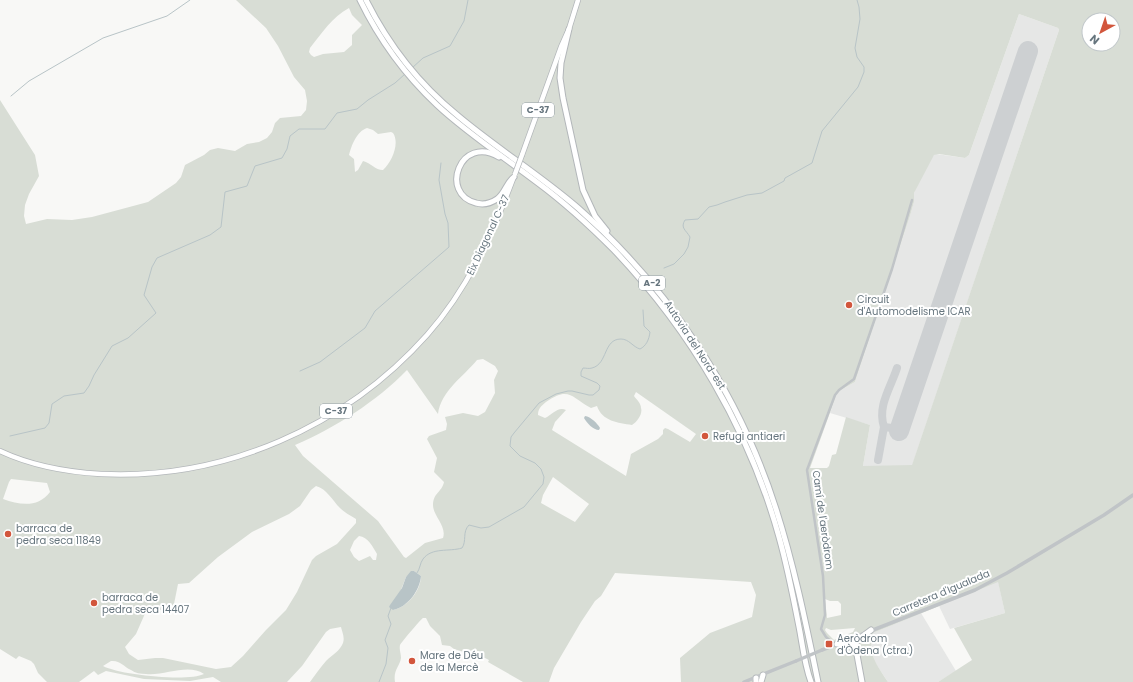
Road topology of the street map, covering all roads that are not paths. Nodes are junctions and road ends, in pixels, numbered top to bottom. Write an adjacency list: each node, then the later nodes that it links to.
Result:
1 (360, 0): 6 (highway, Autovia del Nord-est / A-2)
2 (366, 0): 8 (highway, Autovia del Nord-est / A-2)
3 (578, 0): 4 (highway, Eix Diagonal C-37 / C-37)
4 (569, 29): 5 (highway, Eix Diagonal C-37 / C-37, bridge); 8 (highway)
5 (514, 175): 6 (highway); 9 (highway, Eix Diagonal C-37 / C-37)
6 (540, 184): 18 (highway, Autovia del Nord-est / A-2)
7 (912, 200): 13 (street, Camí de l'aeròdrom)
8 (617, 245): 19 (highway, Autovia del Nord-est / A-2)
9 (0, 451)
10 (1133, 495): 11 (street, Carretera d'Igualada)
11 (871, 630): 12 (street, Carretera d'Igualada); 14 (highway)
12 (851, 638): 13 (street, Carretera d'Igualada); 14 (highway)
13 (836, 644): 14 (highway); 15 (street, Carretera d'Igualada, bridge)
14 (854, 646): 20 (highway)
15 (763, 675): 16 (highway)
16 (758, 681): 17 (street)
17 (744, 682)
18 (810, 682)
19 (819, 682)
20 (861, 682)

